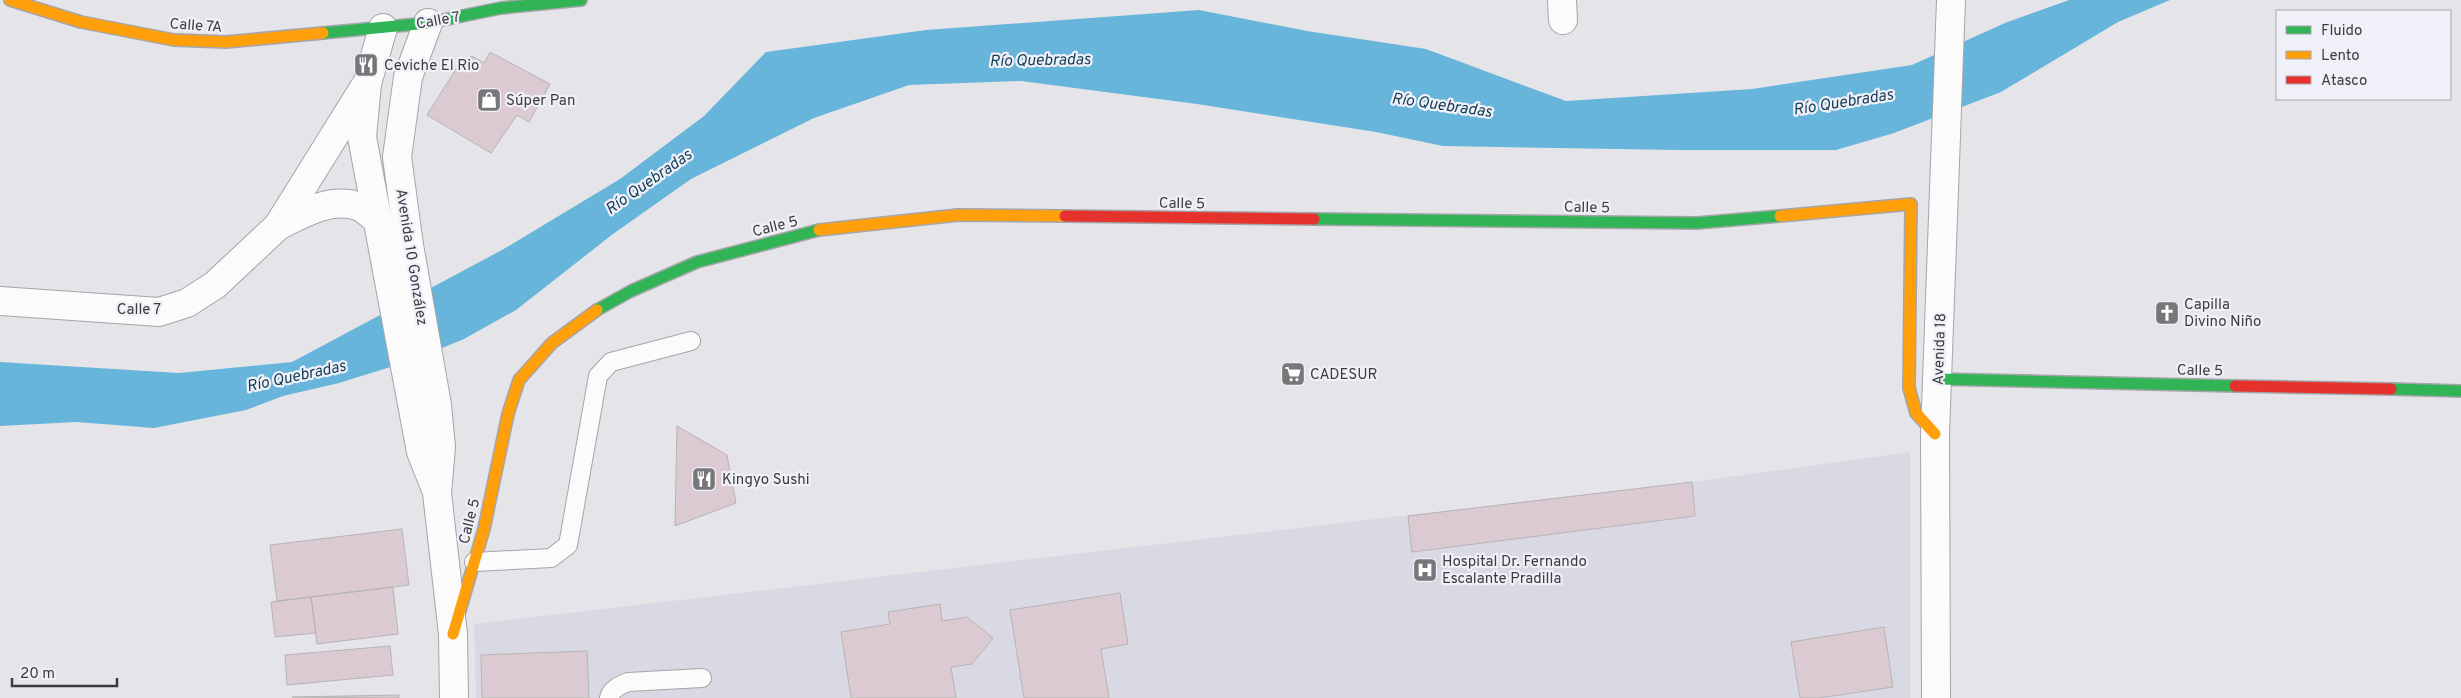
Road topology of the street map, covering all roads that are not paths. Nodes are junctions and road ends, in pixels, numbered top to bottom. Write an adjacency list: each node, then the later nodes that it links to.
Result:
1 (10, 0): 6 (street, Calle 7A)
2 (581, 0): 4 (street, Calle 7)
3 (1951, 0): 13 (street, Avenida 18)
4 (500, 4): 5 (street, Calle 7)
5 (428, 23): 6 (street, Calle 7); 10 (street, Avenida 10 González)
6 (383, 28): 7 (street, Avenida 10 González)
7 (367, 84): 8 (street, Avenida 10 González); 9 (street, Calle 7)
8 (379, 221): 9 (street, Calle 7); 10 (street, Avenida 10 González)
9 (278, 226): 11 (street, Calle 7)
10 (397, 248): 17 (street, Avenida 10 González)
11 (0, 301)
12 (691, 341): 16 (lane)
13 (1938, 379): 14 (street, Calle 5); 15 (street, Avenida 18)
14 (2461, 391)
15 (1935, 434): 16 (street, Calle 5); 21 (street, Avenida 18)
16 (474, 562): 17 (street, Calle 5)
17 (453, 634): 19 (street, Avenida 10 González)
18 (702, 678): 20 (lane)
19 (454, 698)
20 (609, 698)
21 (1936, 698)

